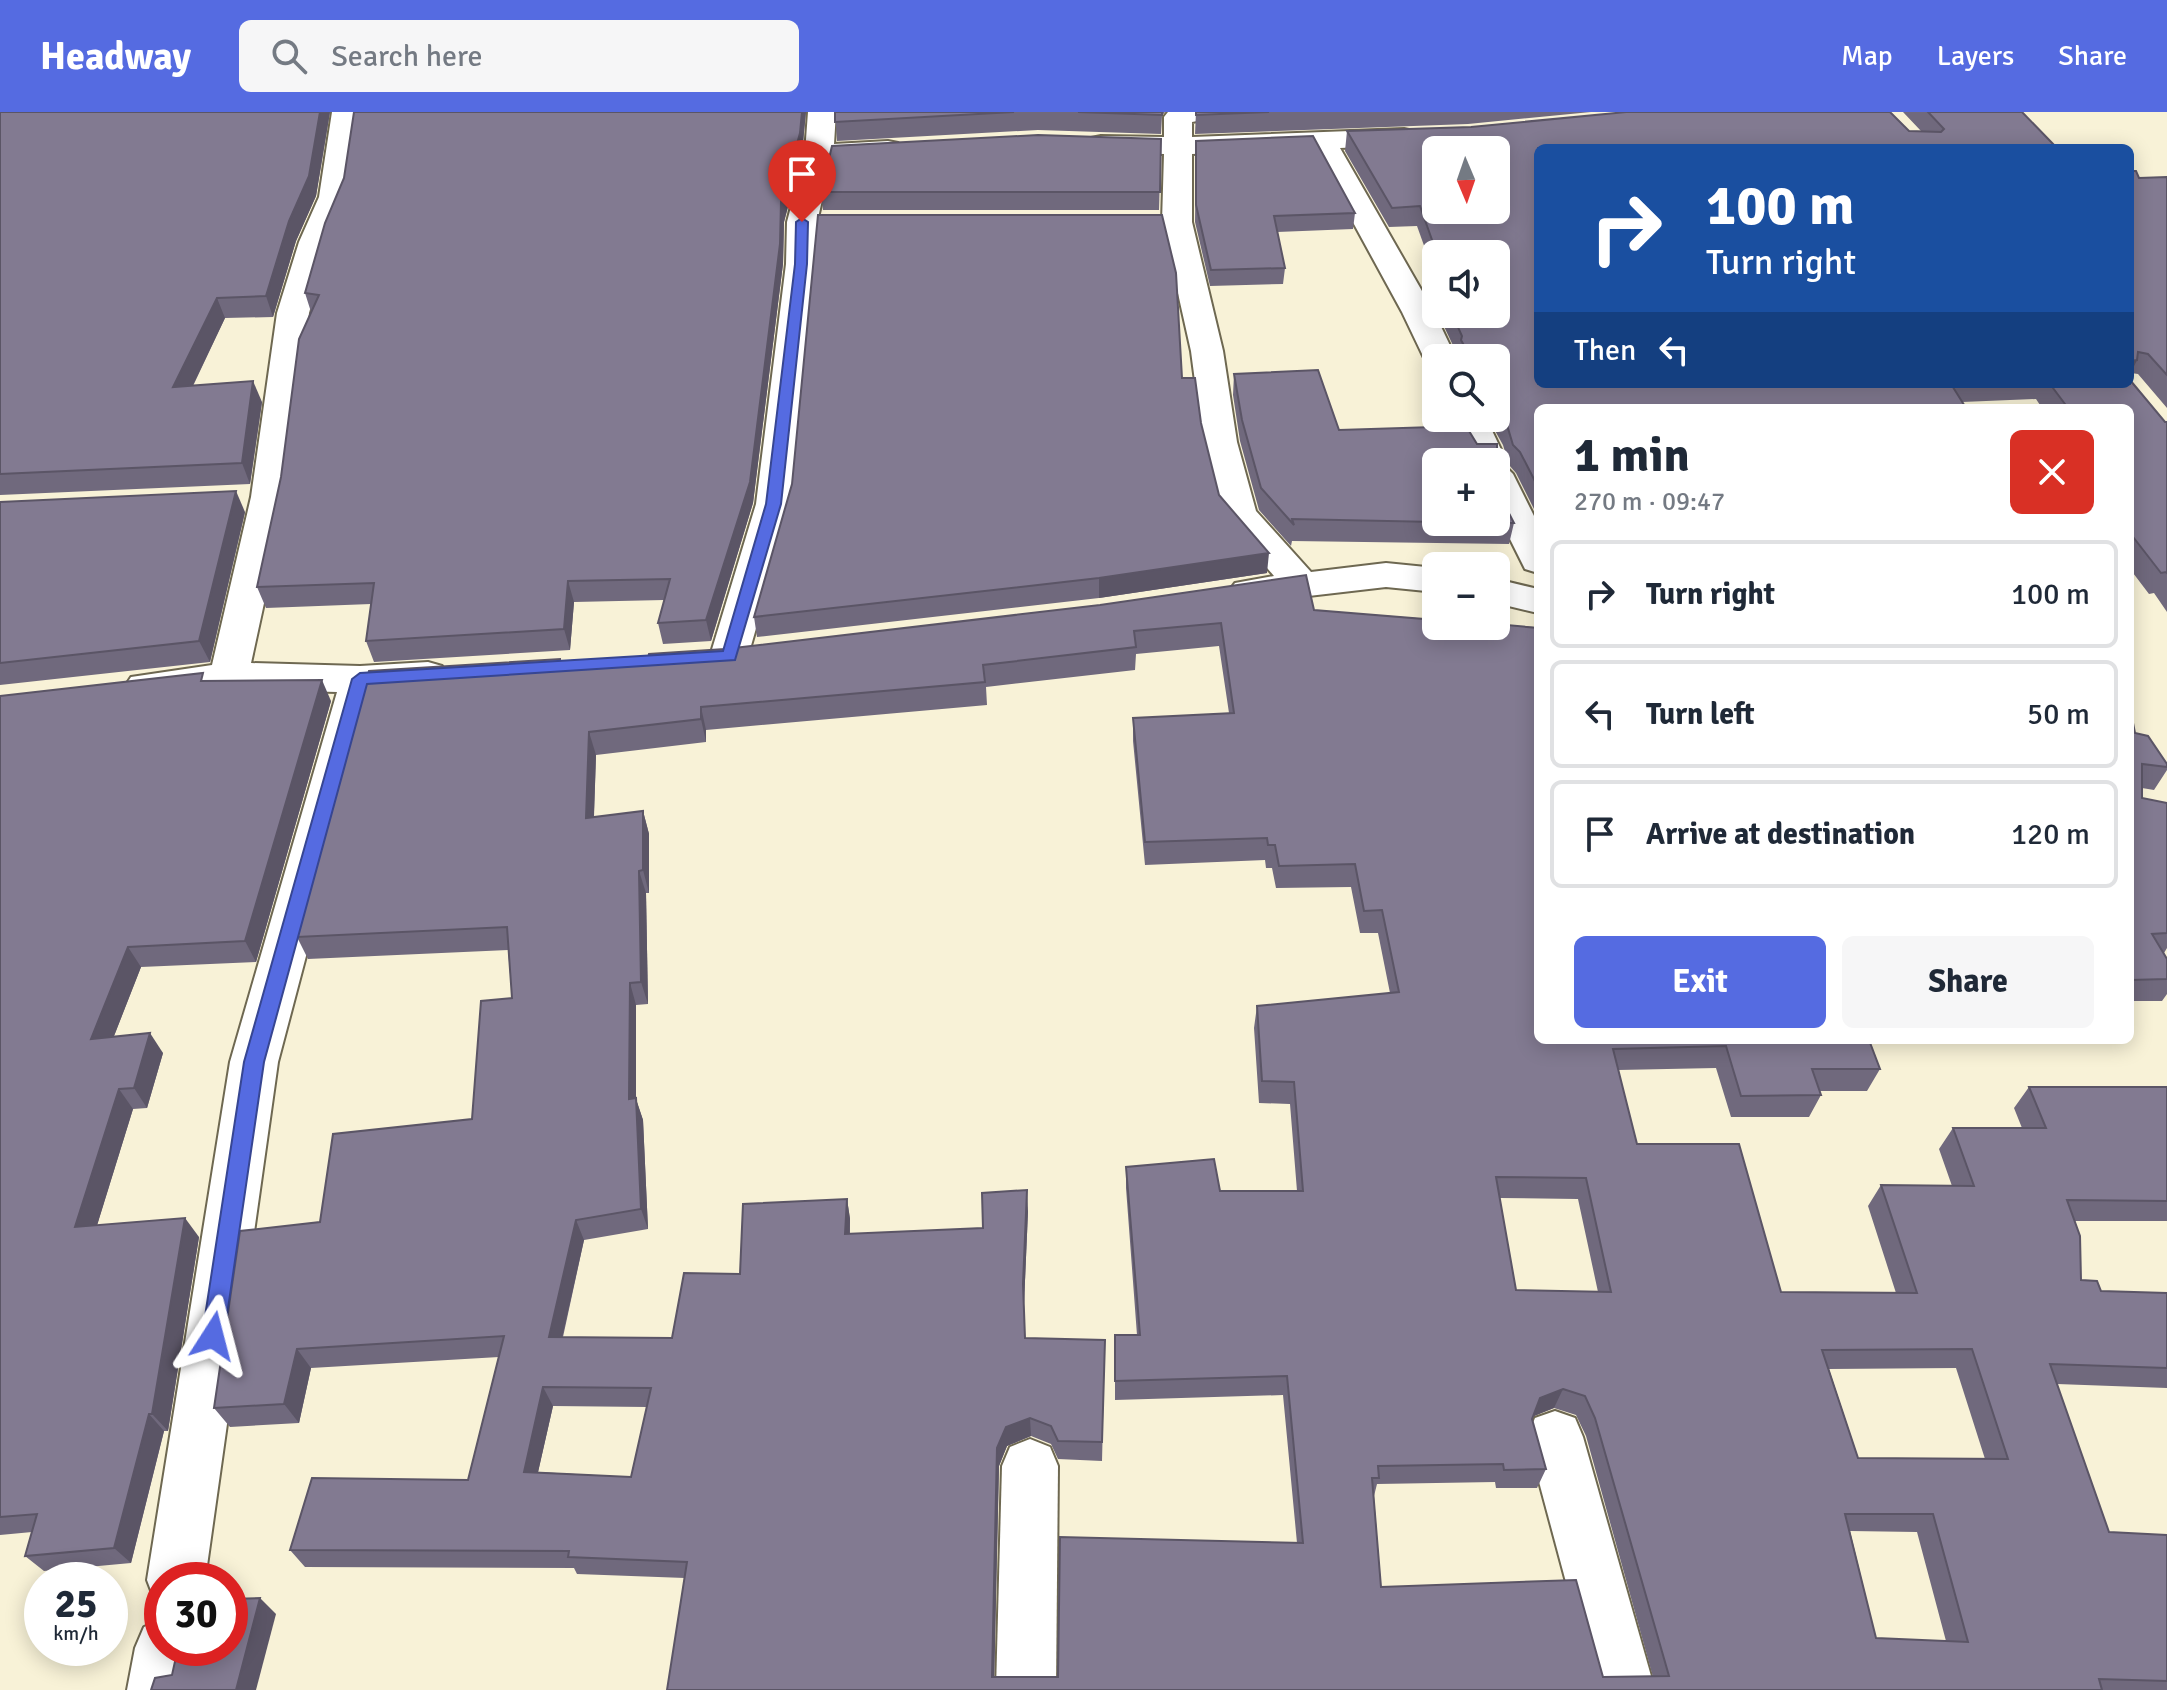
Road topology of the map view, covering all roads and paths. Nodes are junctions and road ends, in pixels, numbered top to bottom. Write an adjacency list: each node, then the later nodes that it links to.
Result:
1 (346, 112): 20 (street)
2 (822, 112): 9 (street)
3 (1203, 112): 7 (street)
4 (1422, 137): 5 (street)
5 (1322, 141): 7 (street); 10 (street)
6 (1069, 142): 7 (street)
7 (1177, 146): 14 (street)
8 (913, 148): 9 (street)
9 (819, 153): 18 (street)
10 (1432, 344)
11 (1510, 503): 12 (street)
12 (1534, 553)
13 (1422, 579): 14 (street)
14 (1300, 583): 16 (street)
15 (1510, 594): 17 (street)
16 (1207, 597)
17 (1534, 600)
18 (729, 655)
19 (468, 672): 21 (street)
20 (229, 676): 21 (street); 22 (street)
21 (360, 679): 25 (street)
22 (107, 690)
23 (1555, 1437): 29 (street)
24 (1030, 1466): 28 (street)
25 (179, 1562)
26 (162, 1666): 27 (street)
27 (157, 1690)
28 (1026, 1690)
29 (1625, 1690)

